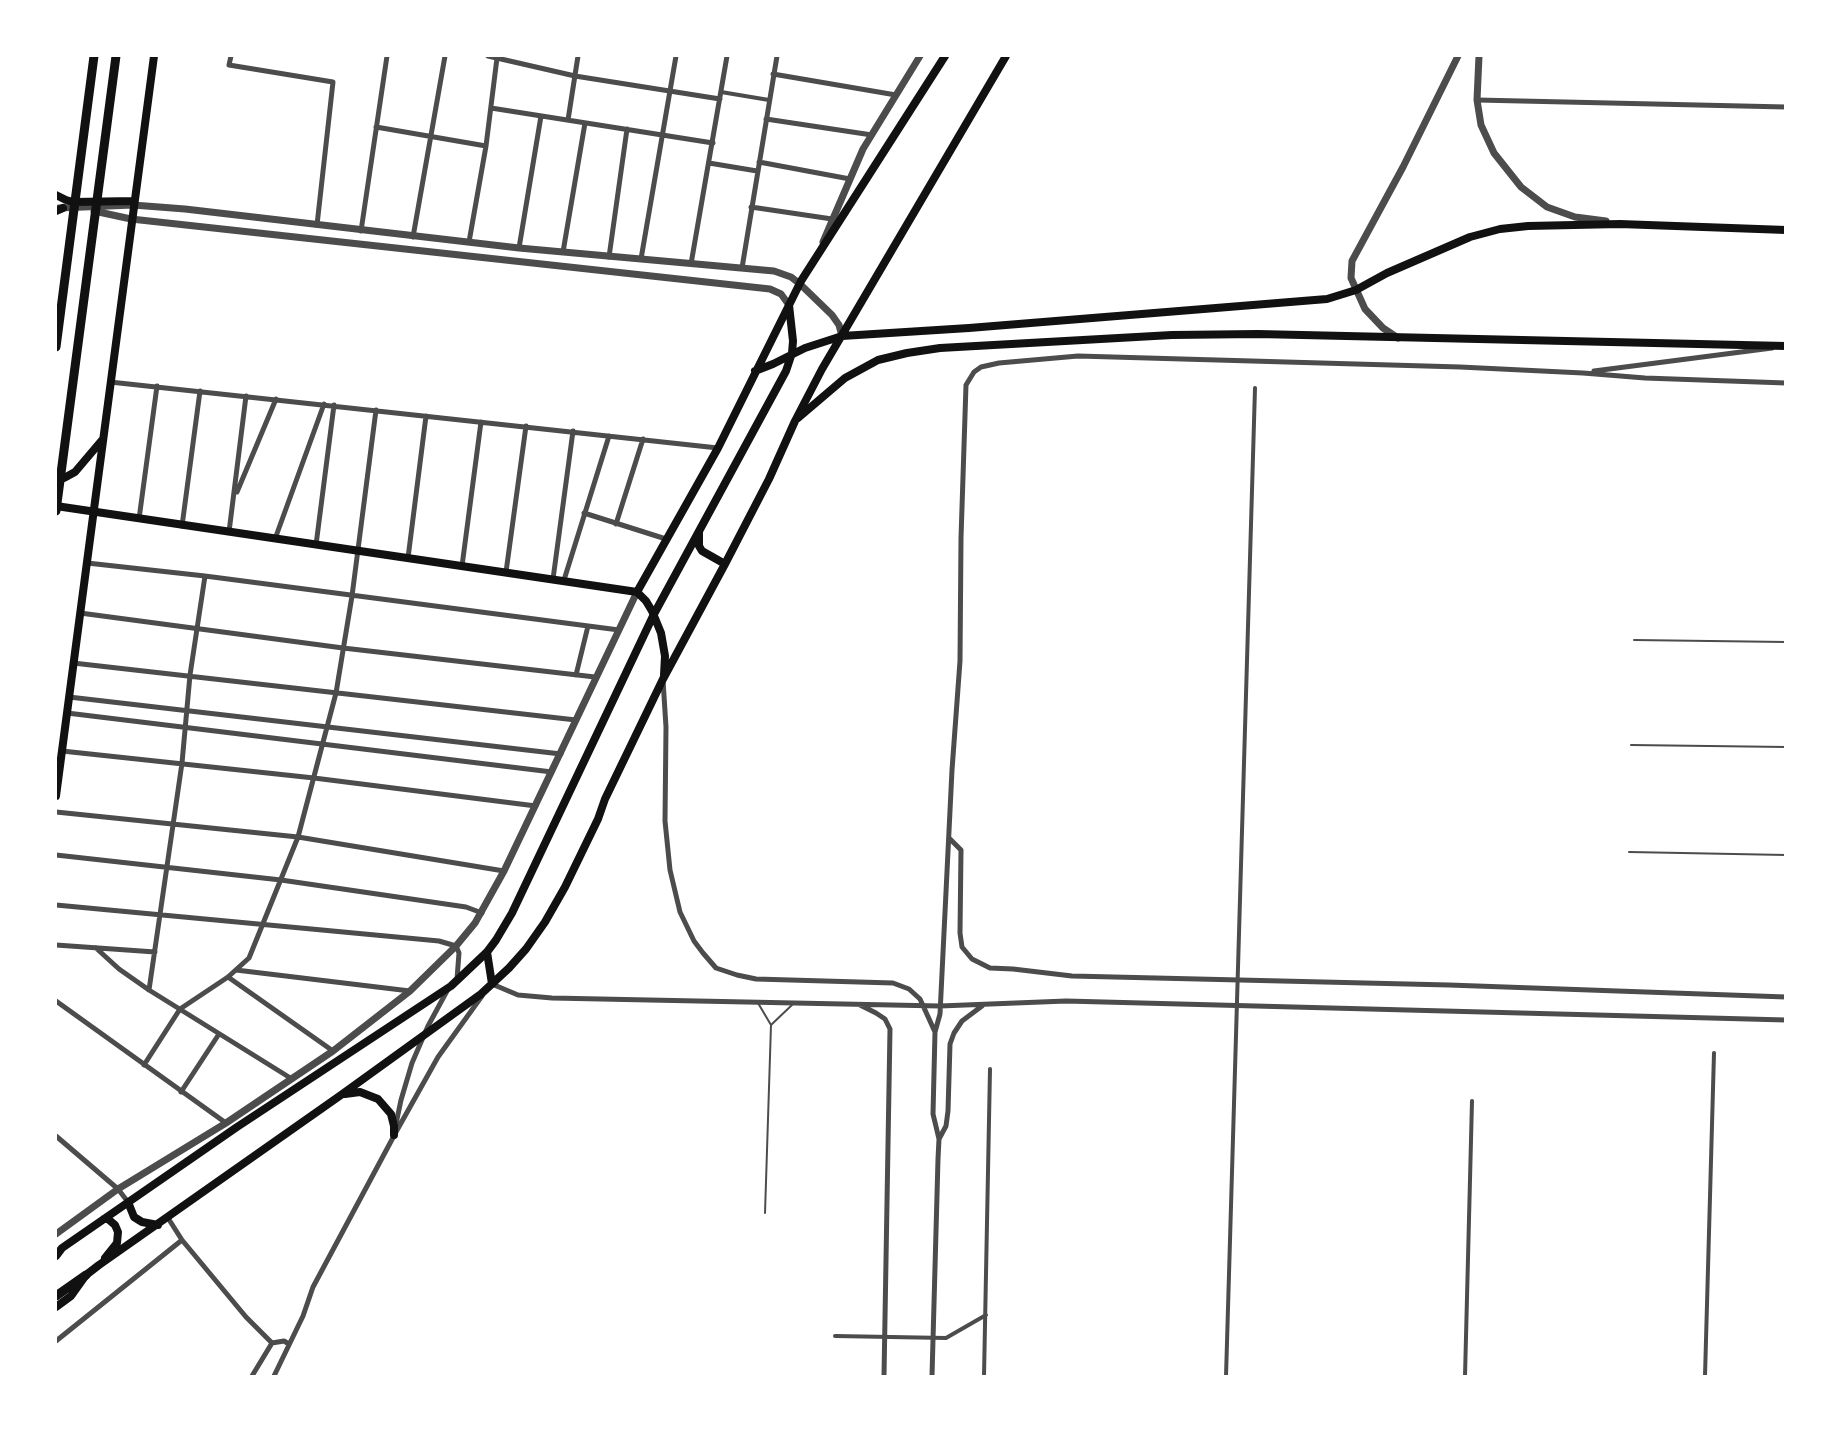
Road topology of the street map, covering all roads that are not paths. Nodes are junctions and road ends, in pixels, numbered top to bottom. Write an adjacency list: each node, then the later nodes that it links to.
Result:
1 (94, 56): 71 (highway)
2 (116, 56): 97 (highway)
3 (154, 56): 44 (main road)
4 (231, 56): 51 (street)
5 (387, 56): 32 (street)
6 (445, 56): 36 (street)
7 (488, 56): 17 (street)
8 (578, 56): 19 (street)
9 (676, 56): 20 (street)
10 (727, 56): 21 (street)
11 (777, 56): 18 (street)
12 (920, 56): 22 (street)
13 (945, 56): 58 (main road)
14 (1006, 56): 68 (main road)
15 (1458, 56): 66 (street)
16 (1479, 56): 25 (street)
17 (497, 58): 19 (street); 27 (street)
18 (773, 74): 22 (street); 24 (street)
19 (575, 76): 20 (street); 30 (street)
20 (670, 92): 23 (street); 34 (street)
21 (721, 92): 23 (street); 24 (street)
22 (896, 95): 35 (street)
23 (720, 99): 37 (street)
24 (769, 100): 29 (street)
25 (1477, 100): 26 (street); 50 (street)
26 (1785, 107)
27 (491, 108): 28 (street); 38 (street)
28 (541, 116): 30 (street); 56 (street)
29 (766, 119): 35 (street); 39 (street)
30 (568, 120): 31 (street)
31 (585, 123): 33 (street); 57 (street)
32 (376, 127): 36 (street); 53 (street)
33 (627, 129): 34 (street); 59 (street)
34 (663, 135): 37 (street); 60 (street)
35 (872, 135): 42 (street)
36 (431, 137): 38 (street); 54 (street)
37 (713, 143): 40 (street)
38 (486, 146): 55 (street)
39 (759, 162): 41 (street); 42 (street)
40 (710, 163): 41 (street); 62 (street)
41 (757, 171): 45 (street)
42 (850, 179): 49 (street)
43 (56, 195): 44 (main road)
44 (133, 203): 46 (street); 48 (main road); 51 (street)
45 (751, 207): 49 (street); 63 (street)
46 (79, 208): 47 (street); 48 (street)
47 (58, 209)
48 (131, 219): 64 (street); 75 (main road)
49 (832, 219): 58 (street)
50 (1620, 224): 52 (main road); 66 (main road)
51 (317, 225): 53 (street)
52 (1785, 230)
53 (362, 231): 54 (street)
54 (413, 237): 55 (street)
55 (469, 242): 56 (street)
56 (519, 248): 57 (street)
57 (563, 252): 59 (street)
58 (818, 255): 65 (main road)
59 (609, 256): 60 (street)
60 (641, 259): 61 (street)
61 (666, 262): 62 (street); 64 (street)
62 (691, 264): 63 (street)
63 (742, 268): 65 (street)
64 (663, 278): 67 (street)
65 (800, 284): 67 (main road); 68 (street)
66 (1356, 290): 68 (main road); 69 (street)
67 (789, 305): 72 (main road); 73 (main road)
68 (842, 336): 72 (main road); 86 (main road)
69 (1398, 338): 70 (main road); 86 (main road)
70 (1785, 346): 74 (street)
71 (56, 347)
72 (792, 353): 73 (main road); 103 (main road)
73 (755, 371): 93 (main road)
74 (1583, 373): 76 (street); 152 (street)
75 (110, 382): 77 (street); 91 (main road)
76 (1785, 383)
77 (157, 386): 79 (street); 100 (street)
78 (1255, 388): 170 (street)
79 (200, 391): 80 (street); 102 (street)
80 (246, 396): 81 (street); 95 (street)
81 (276, 399): 82 (street); 95 (street)
82 (324, 404): 83 (street); 105 (street)
83 (334, 405): 84 (street); 107 (street)
84 (376, 410): 85 (street); 108 (street)
85 (426, 416): 87 (street); 109 (street)
86 (795, 420): 111 (main road)
87 (481, 422): 88 (street); 112 (street)
88 (526, 426): 89 (street); 113 (street)
89 (573, 431): 90 (street); 115 (street)
90 (609, 436): 92 (street); 99 (street)
91 (103, 439): 94 (main road); 98 (main road)
92 (643, 439): 93 (street); 101 (street)
93 (718, 448): 106 (main road)
94 (56, 479)
95 (235, 498): 104 (street)
96 (56, 506): 98 (main road)
97 (56, 511)
98 (94, 512): 100 (main road); 110 (main road)
99 (584, 513): 101 (street); 116 (street)
100 (139, 519): 102 (main road)
101 (616, 524): 106 (street)
102 (182, 526): 104 (main road)
103 (700, 528): 111 (main road); 120 (main road)
104 (229, 532): 105 (main road)
105 (275, 539): 107 (main road)
106 (666, 539): 117 (main road)
107 (316, 545): 108 (main road)
108 (357, 551): 109 (main road); 118 (street)
109 (408, 558): 112 (main road)
110 (87, 563): 114 (street); 119 (main road)
111 (725, 564): 131 (main road)
112 (462, 566): 113 (main road)
113 (506, 572): 115 (main road)
114 (205, 576): 118 (street); 122 (street)
115 (553, 579): 116 (main road)
116 (564, 580): 117 (main road)
117 (637, 592): 120 (main road); 123 (street)
118 (351, 596): 121 (street); 126 (street)
119 (80, 613): 122 (street); 127 (main road)
120 (654, 614): 131 (main road); 167 (main road)
121 (588, 626): 123 (street); 129 (street)
122 (198, 629): 126 (street); 128 (street)
123 (619, 630): 130 (street)
124 (1634, 640): 125 (lane)
125 (1785, 642)
126 (343, 648): 129 (street); 132 (street)
127 (73, 663): 128 (street); 133 (main road)
128 (190, 675): 132 (street); 134 (street)
129 (576, 675): 130 (street)
130 (595, 677): 136 (street)
131 (663, 679): 172 (main road); 185 (street)
132 (336, 693): 136 (street); 137 (street)
133 (69, 697): 134 (street); 135 (main road)
134 (188, 710): 137 (street); 138 (street)
135 (67, 713): 138 (street); 142 (main road)
136 (576, 720): 143 (street)
137 (328, 727): 139 (street); 143 (street)
138 (186, 728): 139 (street); 144 (street)
139 (323, 745): 145 (street); 146 (street)
140 (1631, 745): 141 (lane)
141 (1785, 747)
142 (62, 751): 144 (street); 147 (main road)
143 (561, 754): 145 (street)
144 (182, 763): 146 (street); 150 (street)
145 (552, 772): 148 (street)
146 (314, 778): 148 (street); 151 (street)
147 (56, 796)
148 (536, 806): 157 (street)
149 (56, 812): 150 (street)
150 (173, 824): 151 (street); 156 (street)
151 (298, 837): 157 (street); 158 (street)
152 (949, 838): 170 (street); 185 (street)
153 (1629, 852): 155 (lane)
154 (56, 855): 156 (street)
155 (1785, 855)
156 (167, 867): 158 (street); 161 (street)
157 (504, 871): 160 (street)
158 (280, 880): 160 (street); 162 (street)
159 (56, 906): 161 (street)
160 (482, 913): 164 (street)
161 (159, 915): 162 (street); 166 (street)
162 (263, 926): 164 (street); 168 (street)
163 (56, 945): 165 (street)
164 (456, 946): 171 (street); 174 (street)
165 (96, 948): 166 (street); 173 (street)
166 (155, 952): 173 (street)
167 (487, 952): 171 (main road); 172 (main road)
168 (236, 970): 169 (street); 174 (street)
169 (228, 977): 182 (street); 188 (street)
170 (1238, 980): 175 (street); 181 (street)
171 (454, 983): 187 (street); 201 (main road)
172 (492, 984): 177 (street); 187 (main road); 197 (street)
173 (149, 990): 182 (street)
174 (410, 991): 188 (street)
175 (1785, 996)
176 (56, 1001): 190 (street)
177 (758, 1002): 178 (street); 184 (lane)
178 (794, 1003): 179 (street); 184 (lane)
179 (859, 1005): 180 (street); 220 (street)
180 (984, 1005): 181 (street); 199 (street)
181 (1237, 1005): 183 (street); 223 (street)
182 (180, 1009): 186 (street); 190 (street)
183 (1785, 1020)
184 (771, 1025): 202 (lane)
185 (935, 1032): 199 (street)
186 (219, 1034): 192 (street); 193 (street)
187 (424, 1035): 194 (main road); 197 (street)
188 (333, 1050): 192 (street)
189 (1714, 1053): 225 (street)
190 (144, 1065): 193 (street)
191 (990, 1069): 213 (street)
192 (292, 1078): 196 (street)
193 (181, 1092): 196 (street)
194 (341, 1095): 197 (main road); 203 (main road)
195 (1472, 1101): 224 (street)
196 (226, 1123): 200 (street)
197 (395, 1133): 217 (street)
198 (56, 1136): 200 (street)
199 (939, 1139): 221 (street)
200 (118, 1189): 201 (street); 206 (street)
201 (128, 1202): 204 (main road); 205 (main road)
202 (765, 1213)
203 (168, 1218): 205 (main road); 207 (street)
204 (104, 1219): 208 (main road); 209 (main road)
205 (158, 1225): 209 (main road)
206 (56, 1234)
207 (182, 1240): 215 (street); 216 (street)
208 (56, 1256)
209 (99, 1265): 210 (main road)
210 (86, 1275): 211 (highway); 212 (main road)
211 (56, 1296)
212 (56, 1307)
213 (986, 1316): 214 (street); 222 (street)
214 (835, 1336)
215 (56, 1341)
216 (272, 1343): 217 (street); 218 (street)
217 (289, 1344): 219 (street)
218 (252, 1377)
219 (274, 1377)
220 (884, 1377)
221 (932, 1377)
222 (984, 1377)
223 (1226, 1377)
224 (1465, 1377)
225 (1705, 1377)

